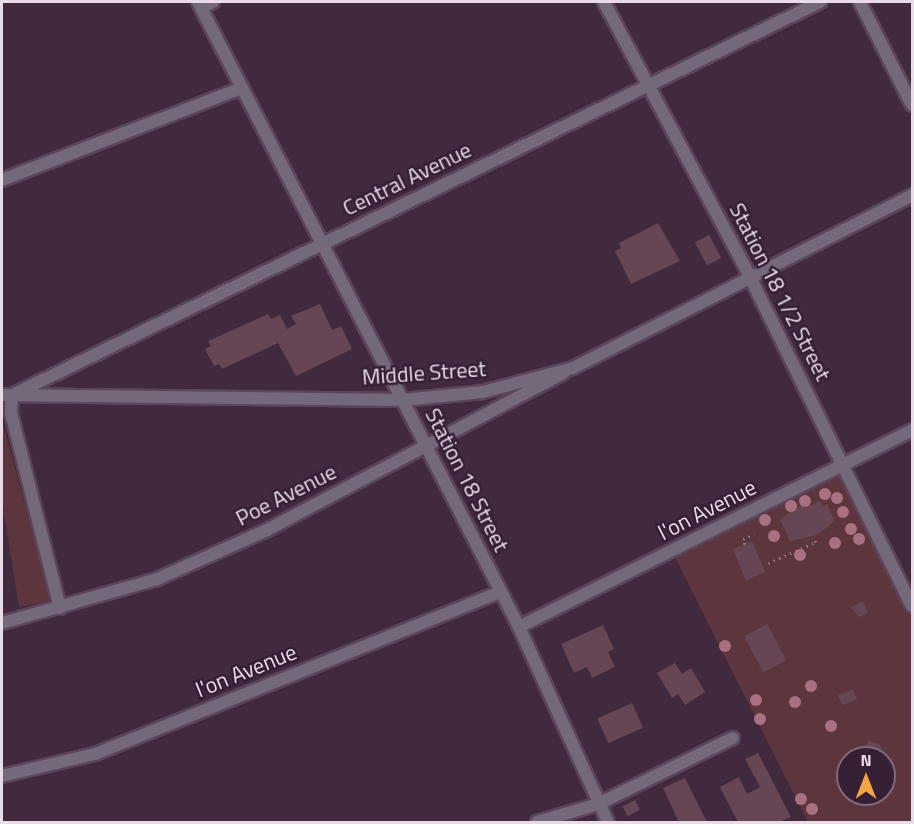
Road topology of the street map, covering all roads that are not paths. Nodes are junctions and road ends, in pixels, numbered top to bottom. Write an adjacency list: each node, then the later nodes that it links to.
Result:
1 (604, 2): 5 (street, Station 18 1/2 Street)
2 (819, 2): 5 (street, Central Avenue)
3 (860, 2): 7 (street)
4 (204, 3): 6 (street, Station 18 Street)
5 (649, 85): 10 (street, Central Avenue); 11 (street, Station 18 1/2 Street)
6 (242, 88): 8 (street); 10 (street, Station 18 Street)
7 (912, 105)
8 (2, 180)
9 (912, 195): 11 (street, Middle Street)
10 (323, 243): 13 (street, Central Avenue); 14 (street, Station 18 Street)
11 (751, 279): 12 (street, Middle Street); 17 (street, Station 18 1/2 Street)
12 (573, 368): 14 (street, Middle Street); 16 (street, Poe Avenue)
13 (7, 395): 14 (street, Middle Street); 20 (street)
14 (403, 400): 16 (street, Station 18 Street)
15 (912, 430): 17 (street, I'on Avenue)
16 (427, 447): 18 (street, Station 18 Street); 20 (street, Poe Avenue)
17 (844, 465): 19 (street, Station 18 1/2 Street); 22 (street, I'on Avenue)
18 (501, 592): 22 (street, Station 18 Street); 24 (street, I'on Avenue)
19 (912, 606)
20 (60, 608): 21 (street, Poe Avenue)
21 (2, 623)
22 (519, 627): 25 (street, Station 18 Street)
23 (733, 738): 25 (street)
24 (2, 776)
25 (598, 804): 26 (street); 27 (street, Station 18 Street)
26 (537, 822)
27 (608, 822)

